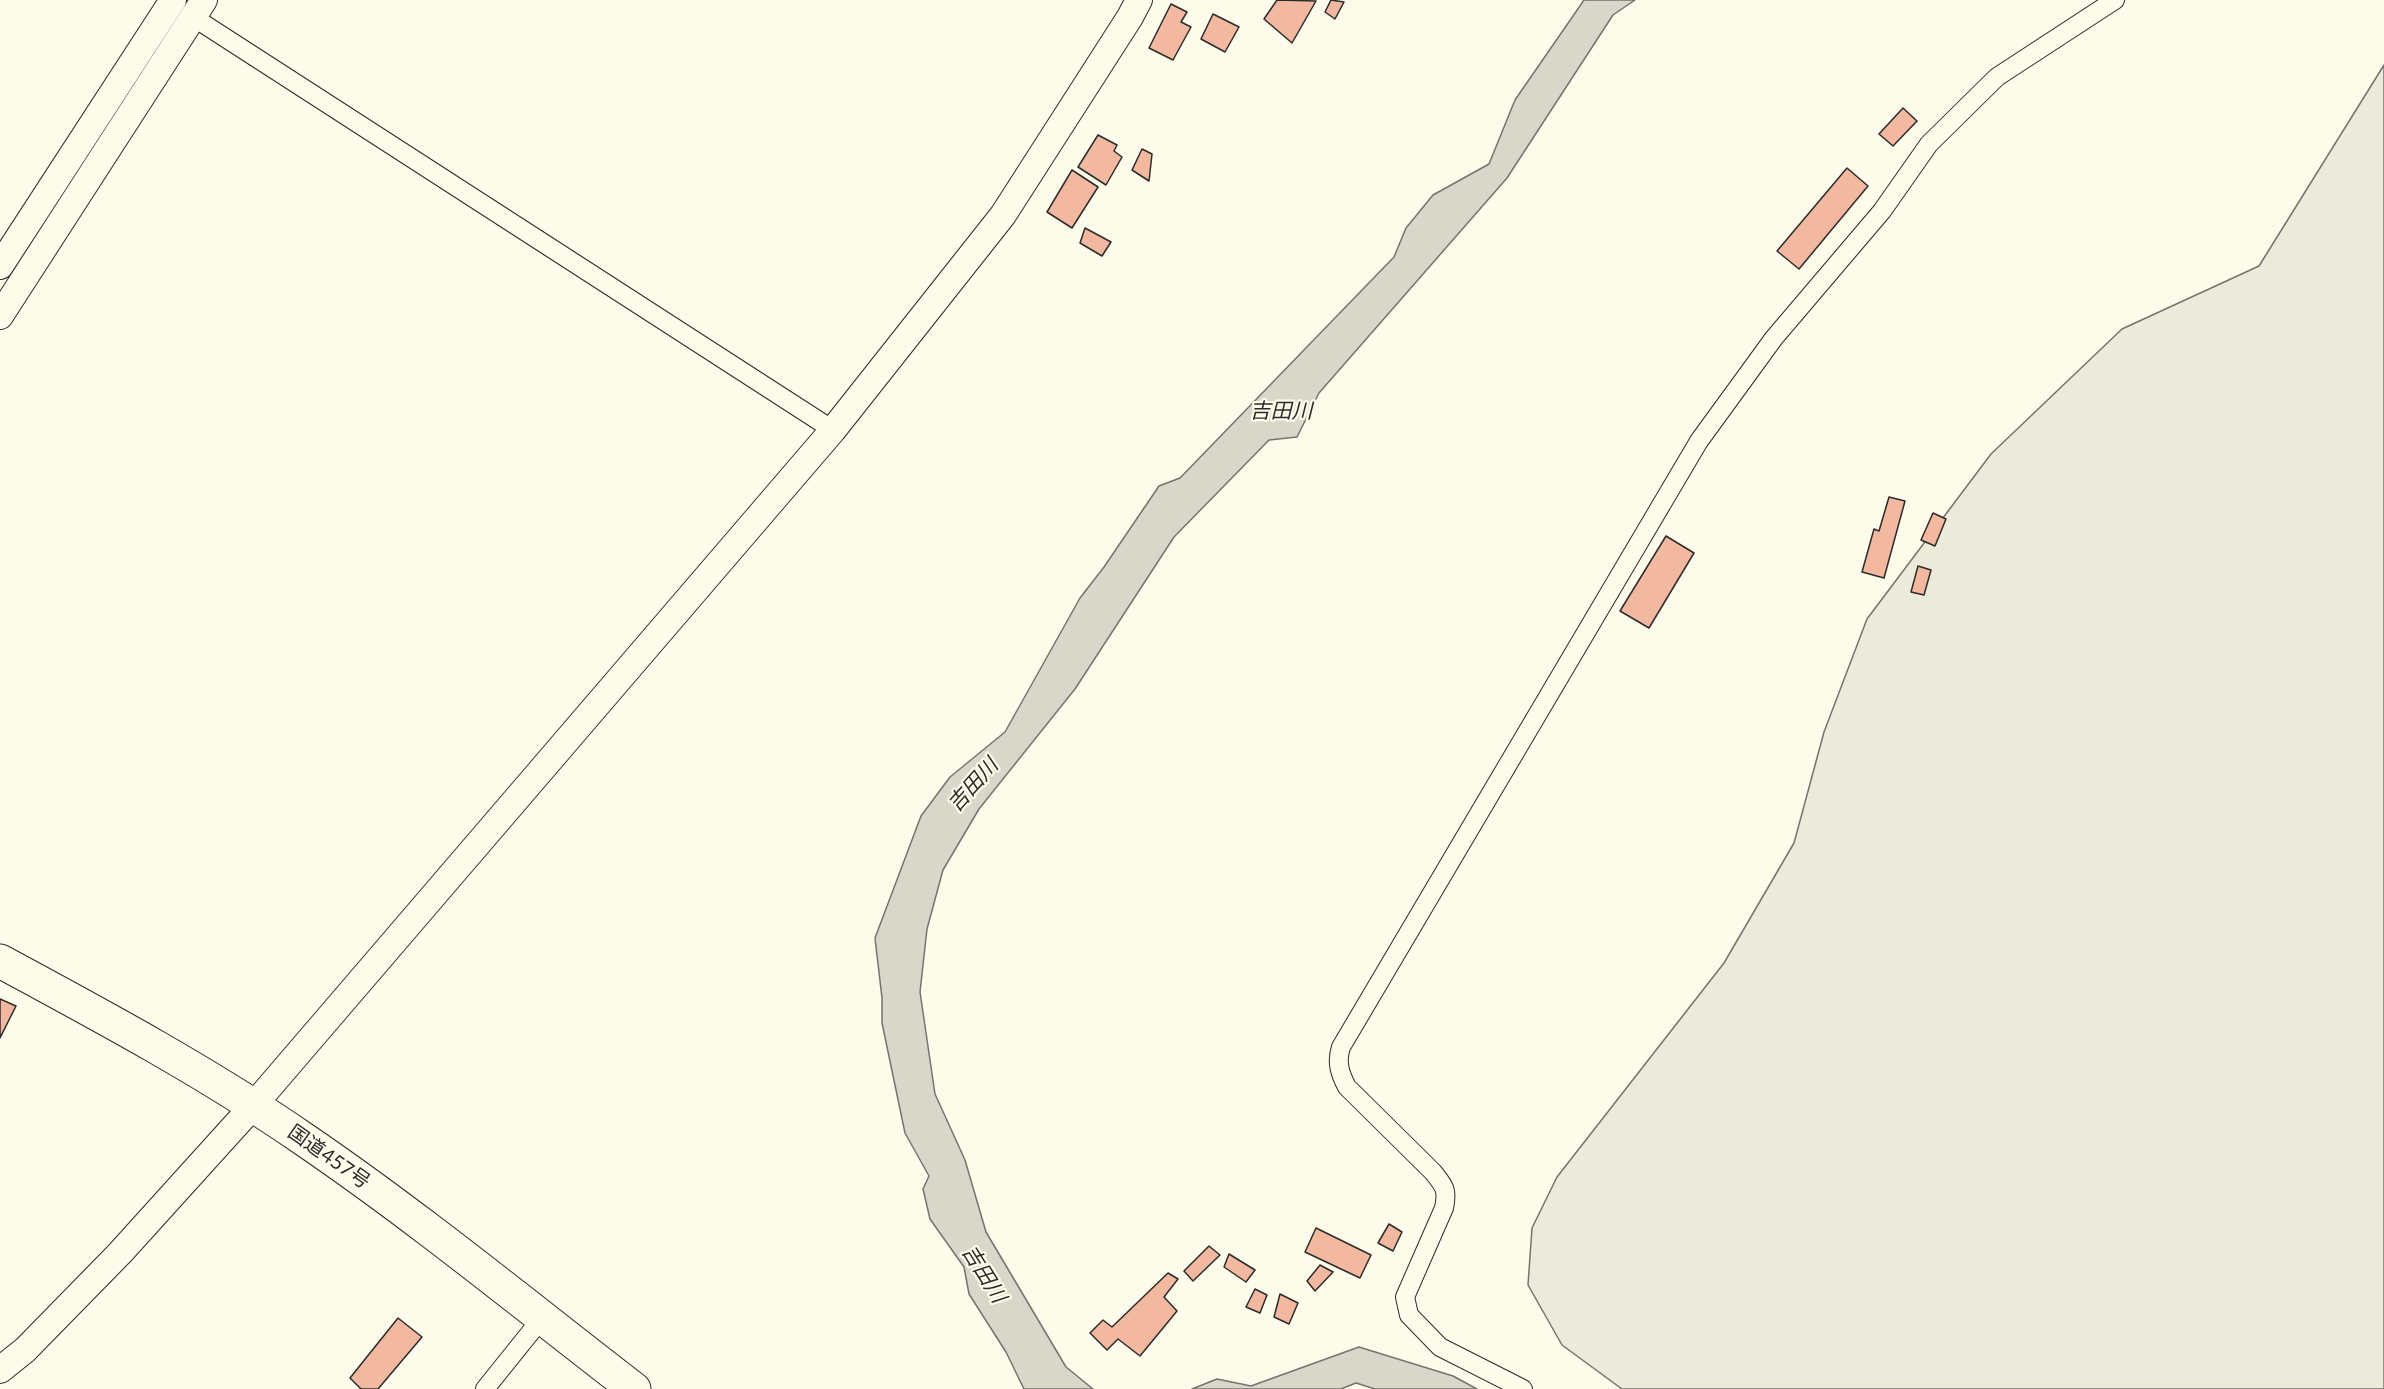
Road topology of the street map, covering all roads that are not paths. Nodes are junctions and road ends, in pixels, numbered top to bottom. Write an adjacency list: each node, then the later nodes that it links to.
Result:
1 (1138, 0): 7 (street)
2 (2115, 0): 14 (street)
3 (170, 1): 5 (street)
4 (199, 8): 6 (street); 7 (street)
5 (0, 266)
6 (0, 316)
7 (833, 430): 9 (street)
8 (0, 962): 9 (highway, 国道457号)
9 (253, 1106): 10 (highway, 国道457号); 11 (street)
10 (542, 1318): 12 (street); 13 (highway, 国道457号)
11 (0, 1370)
12 (485, 1389)
13 (634, 1389)
14 (1523, 1389)

